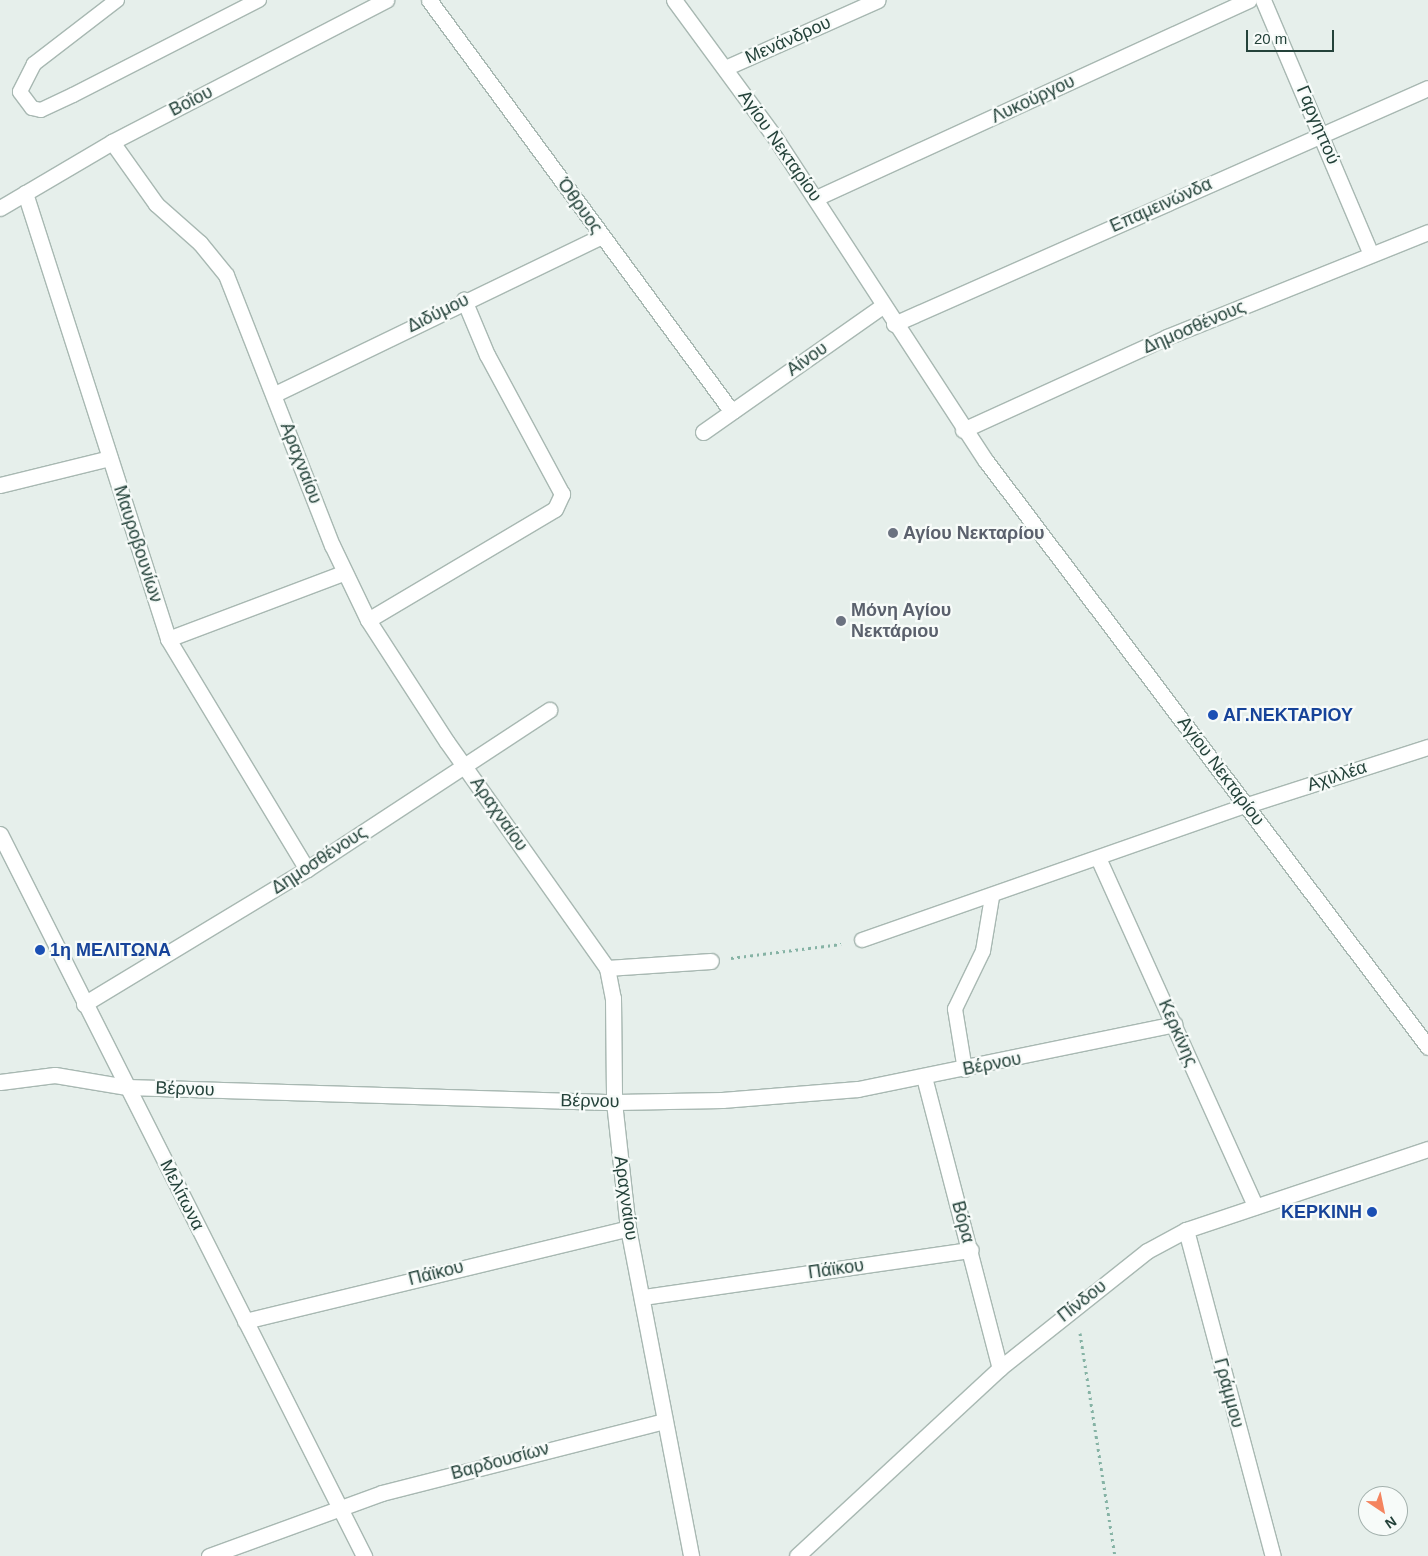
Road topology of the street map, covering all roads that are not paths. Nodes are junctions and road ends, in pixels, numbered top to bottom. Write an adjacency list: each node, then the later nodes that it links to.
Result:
1 (117, 0): 2 (lane)
2 (259, 0)
3 (386, 0): 12 (street, Βοΐου)
4 (430, 0): 17 (street, Όθρυος)
5 (674, 0): 9 (street, Αγίου Νεκταρίου)
6 (878, 0): 9 (street, Μενάνδρου)
7 (1249, 0): 14 (street, Λυκούργου)
8 (1263, 0): 11 (street, Γαργηττού)
9 (725, 68): 14 (street, Αγίου Νεκταρίου)
10 (1428, 88): 11 (street, Επαμεινώνδα)
11 (1322, 133): 18 (street, Γαργηττού); 21 (street, Επαμεινώνδα)
12 (112, 142): 13 (street, Βοΐου); 22 (street, Αραχναίου)
13 (25, 193): 15 (street, Βοΐου); 26 (street, Μαυροβουνίων)
14 (816, 198): 20 (street, Αγίου Νεκταρίου)
15 (0, 208)
16 (1428, 232): 18 (street, Δημοσθένους)
17 (602, 236): 19 (street, Διδύμου); 23 (street, Όθρυος)
18 (1370, 252): 24 (street, Δημοσθένους)
19 (464, 300): 22 (street, Διδύμου); 29 (street)
20 (882, 306): 21 (street, Αγίου Νεκταρίου); 23 (street, Αίνου)
21 (894, 324): 24 (street, Αγίου Νεκταρίου)
22 (275, 394): 28 (street, Αραχναίου)
23 (732, 412): 25 (street, Αίνου)
24 (964, 430): 34 (street, Αγίου Νεκταρίου)
25 (703, 432)
26 (110, 458): 27 (street); 30 (street, Μαυροβουνίων)
27 (0, 485)
28 (343, 573): 29 (street, Αραχναίου); 30 (street)
29 (368, 620): 33 (street, Αραχναίου)
30 (168, 638): 37 (street, Μαυροβουνίων)
31 (549, 710): 33 (street, Δημοσθένους)
32 (1428, 747): 34 (street, Αχιλλέα)
33 (464, 764): 37 (street, Δημοσθένους); 41 (street, Αραχναίου)
34 (1246, 805): 36 (lane); 44 (street, Αγίου Νεκταρίου)
35 (0, 834): 42 (street, Μελίτωνα)
36 (1099, 860): 38 (lane); 43 (street, Κερκίνης)
37 (307, 870): 42 (street, Δημοσθένους)
38 (992, 897): 39 (lane); 45 (lane)
39 (862, 940)
40 (711, 960): 41 (street)
41 (607, 968): 49 (street, Αραχναίου)
42 (84, 1004): 48 (street, Μελίτωνα)
43 (1174, 1024): 45 (street, Βέρνου); 51 (street, Κερκίνης)
44 (1428, 1047)
45 (965, 1070): 46 (street, Βέρνου)
46 (924, 1077): 49 (street, Βέρνου); 54 (street, Βόρα)
47 (0, 1082): 48 (street, Βέρνου)
48 (127, 1087): 49 (street, Βέρνου); 56 (street, Μελίτωνα)
49 (614, 1102): 52 (street, Αραχναίου)
50 (1428, 1149): 51 (street, Πίνδου)
51 (1255, 1206): 53 (street, Πίνδου)
52 (628, 1228): 55 (street, Αραχναίου); 56 (street, Πάϊκου)
53 (1186, 1230): 57 (street, Πίνδου); 64 (street, Γράμμου)
54 (971, 1250): 55 (street, Πάϊκου); 57 (street, Βόρα)
55 (643, 1297): 58 (street, Αραχναίου)
56 (245, 1321): 59 (street, Μελίτωνα)
57 (1000, 1368): 63 (street, Πίνδου)
58 (664, 1421): 59 (street, Βαρδουσίων); 62 (street, Αραχναίου)
59 (338, 1507): 60 (street, Βαρδουσίων); 61 (street, Μελίτωνα)
60 (209, 1556)
61 (364, 1556)
62 (692, 1556)
63 (797, 1556)
64 (1273, 1556)

